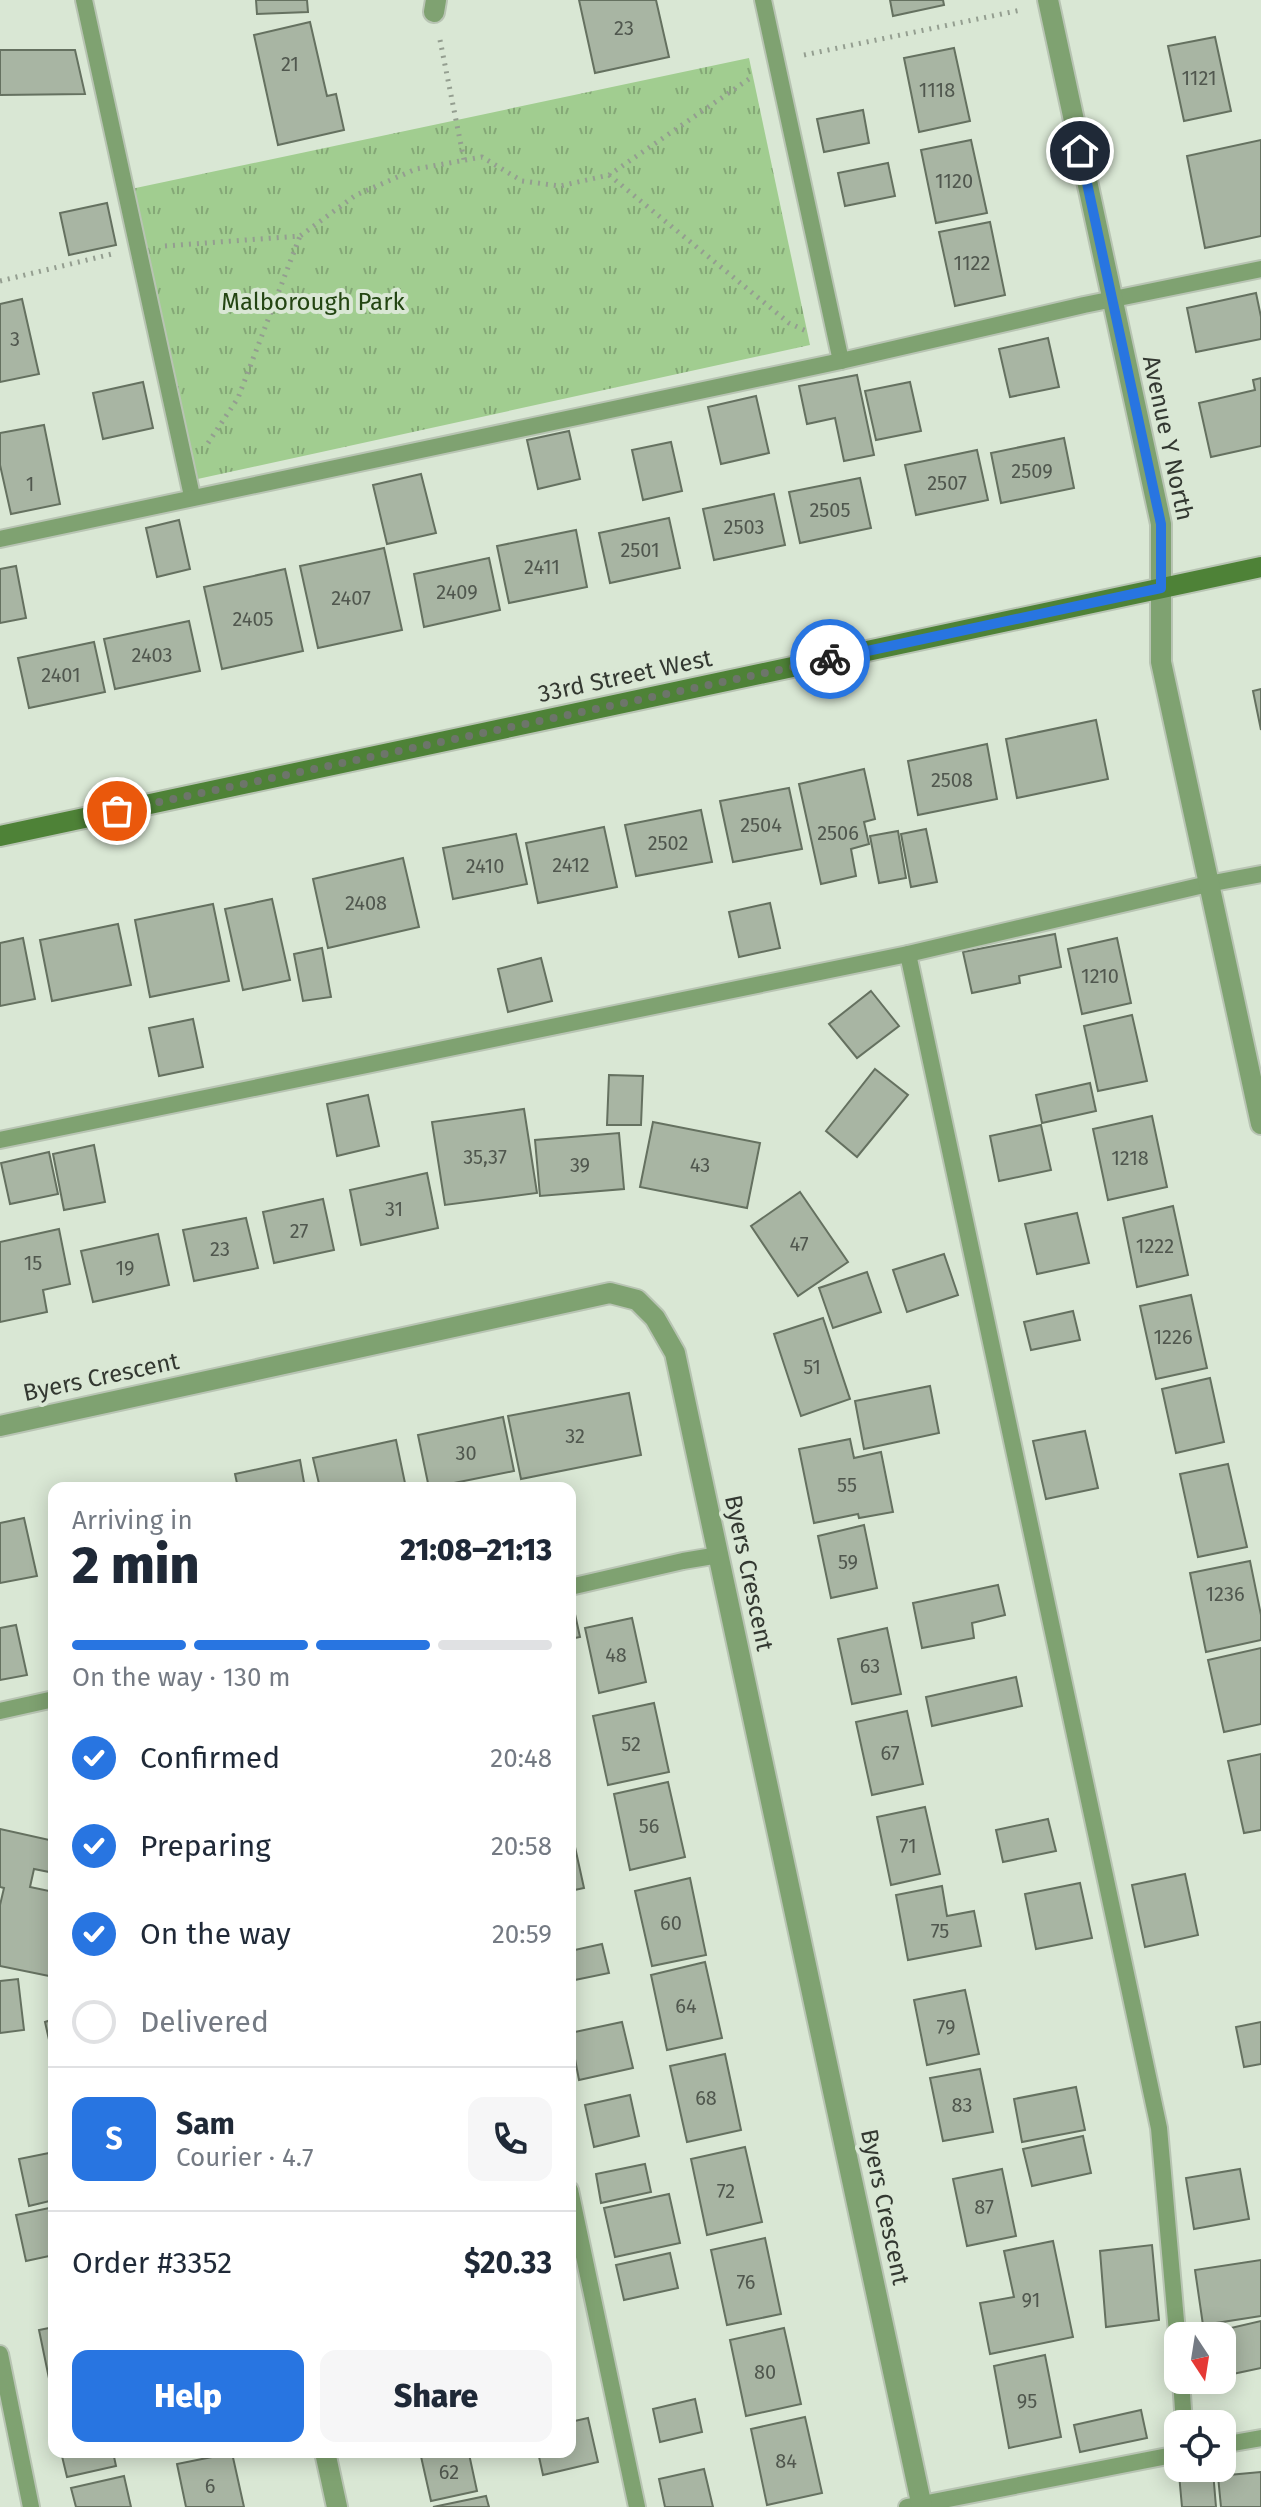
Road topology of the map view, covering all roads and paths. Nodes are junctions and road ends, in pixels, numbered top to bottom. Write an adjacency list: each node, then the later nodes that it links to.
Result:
1 (84, 0): 9 (lane)
2 (763, 0): 5 (lane)
3 (1049, 1): 5 (path); 12 (street, Avenue Y North)
4 (435, 6): 6 (path)
5 (776, 61): 7 (path); 13 (lane)
6 (464, 160): 7 (path); 8 (path)
7 (609, 175): 13 (path)
8 (300, 236): 9 (path); 14 (path)
9 (138, 248): 11 (path); 14 (lane)
10 (1261, 269): 12 (lane)
11 (0, 281)
12 (1112, 300): 13 (lane); 18 (street, Avenue Y North)
13 (840, 354): 15 (lane)
14 (187, 476): 15 (lane)
15 (192, 496): 16 (lane)
16 (0, 539)
17 (1261, 567): 18 (main road, 33rd Street West)
18 (1161, 588): 19 (main road, 33rd Street West); 21 (street, Avenue Y North)
19 (0, 836)
20 (1261, 874): 21 (lane)
21 (1208, 884): 22 (lane); 23 (street, Avenue Y North)
22 (908, 954): 24 (lane); 31 (lane)
23 (1261, 1124)
24 (0, 1140)
25 (0, 1426): 26 (street, Byers Crescent)
26 (719, 1555): 27 (lane); 37 (street, Byers Crescent)
27 (576, 1586)
28 (48, 1700): 29 (lane)
29 (0, 1711)
30 (576, 2218): 40 (lane)
31 (1176, 2322)
32 (0, 2354): 38 (lane)
33 (1261, 2438): 34 (lane)
34 (1236, 2442)
35 (1164, 2457): 37 (lane)
36 (326, 2458): 39 (street)
37 (917, 2506)
38 (31, 2507)
39 (337, 2507)
40 (637, 2507)

